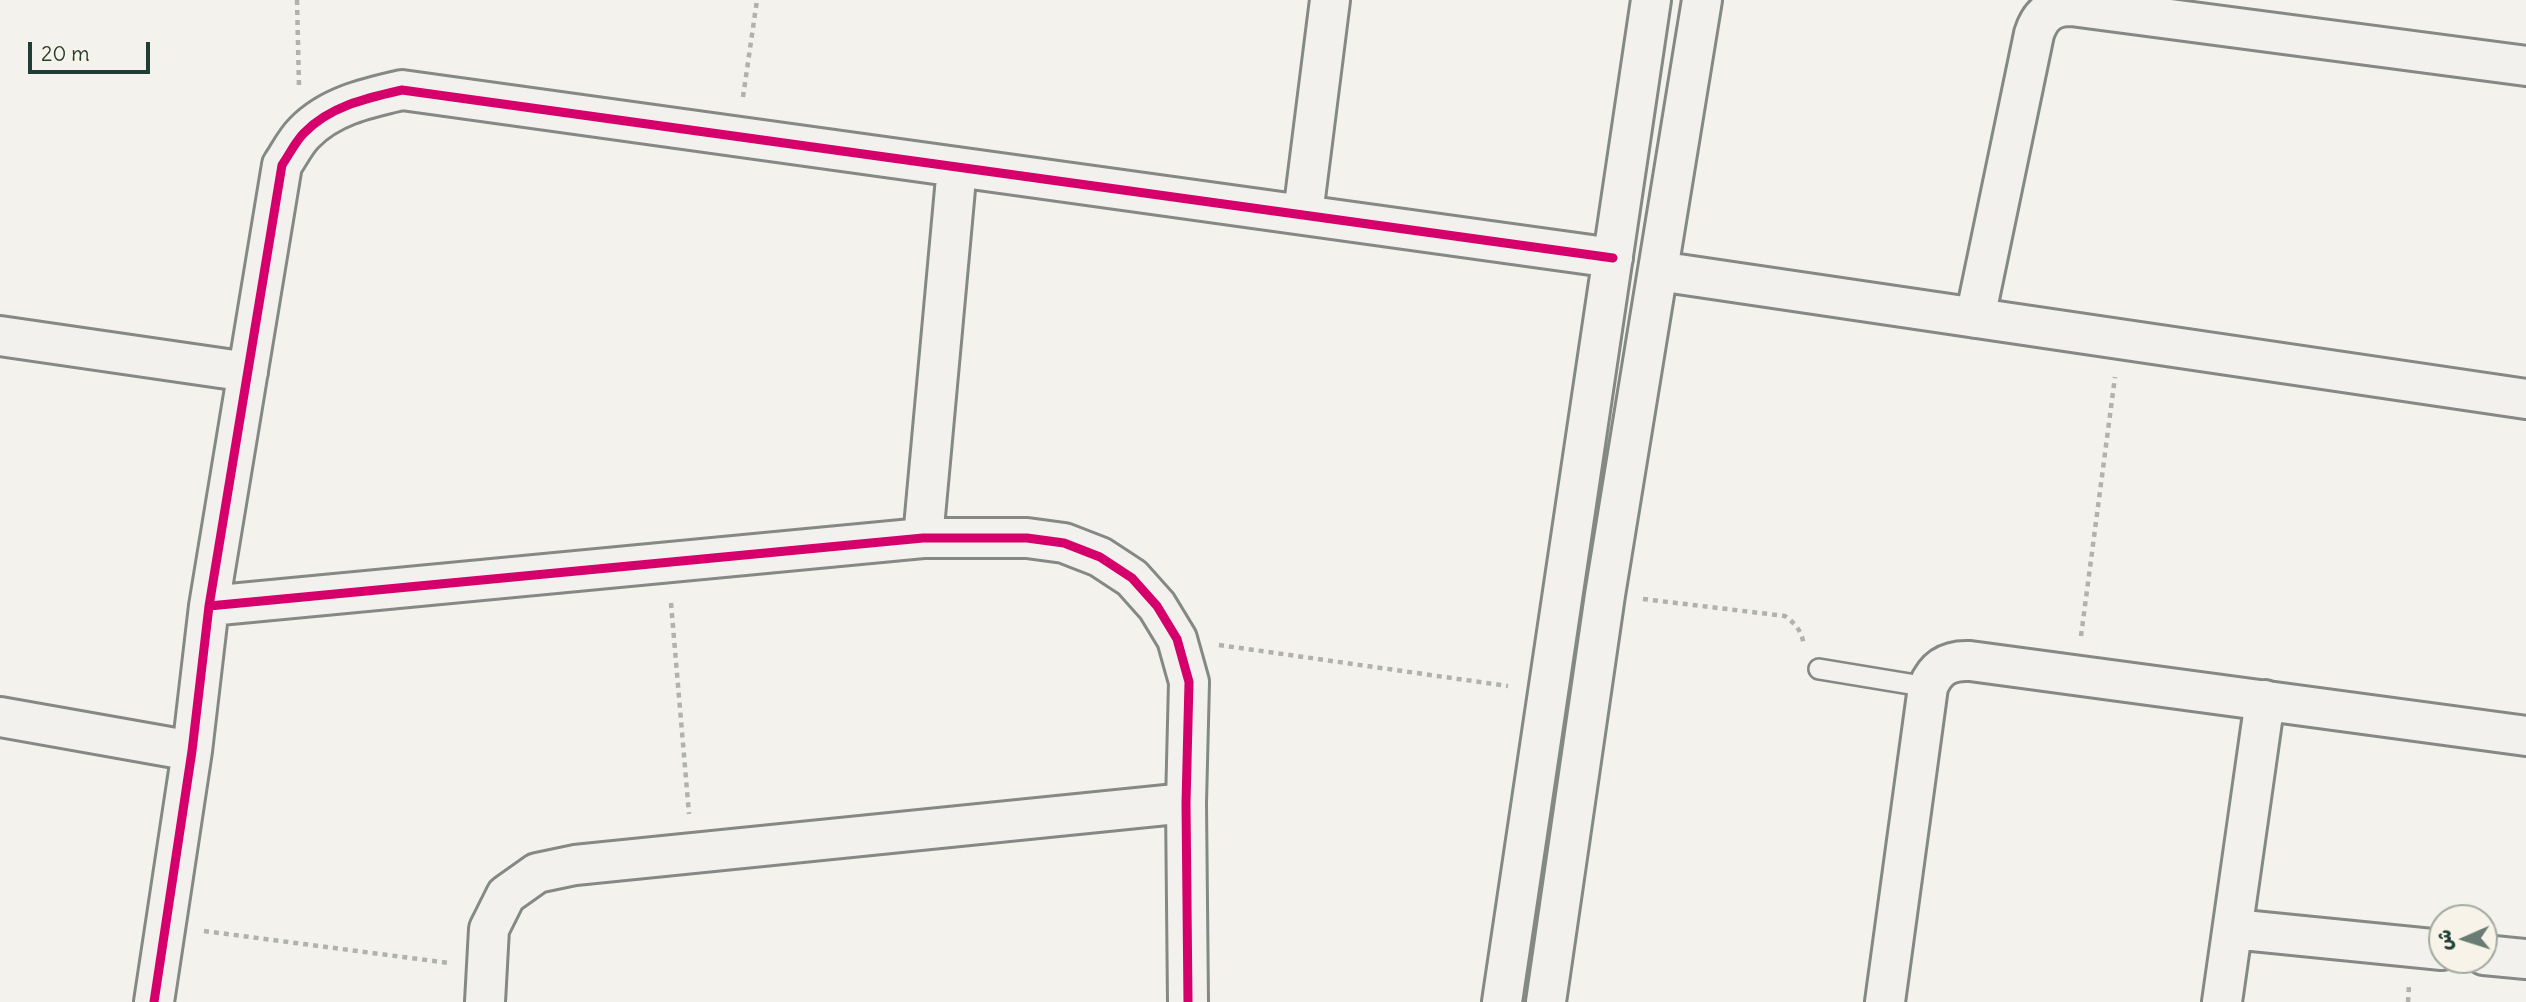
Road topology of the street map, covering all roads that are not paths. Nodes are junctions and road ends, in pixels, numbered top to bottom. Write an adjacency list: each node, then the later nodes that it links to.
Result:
1 (1330, 0): 7 (street)
2 (1651, 0): 8 (street)
3 (1702, 0): 9 (street)
4 (2067, 3): 5 (street); 10 (street)
5 (2526, 66)
6 (957, 167): 7 (street); 12 (street); 14 (street)
7 (1303, 214): 8 (street)
8 (1613, 258): 30 (street)
9 (1658, 271): 10 (street); 31 (street)
10 (1975, 318): 13 (street)
11 (0, 336): 12 (street)
12 (248, 372): 15 (street)
13 (2526, 399)
14 (923, 538): 15 (street); 22 (street)
15 (209, 607): 21 (street)
16 (1819, 669): 17 (lane)
17 (1928, 687): 18 (street); 32 (street)
18 (2265, 700): 20 (street); 23 (street)
19 (0, 717): 21 (street)
20 (2526, 736)
21 (192, 751): 28 (street)
22 (1186, 803): 27 (street); 29 (street)
23 (2233, 929): 24 (street); 33 (street)
24 (2428, 949)
25 (2498, 956): 26 (street)
26 (2526, 959)
27 (486, 985)
28 (154, 1002)
29 (1188, 1002)
30 (1502, 1002)
31 (1546, 1002)
32 (1885, 1002)
33 (2222, 1002)

